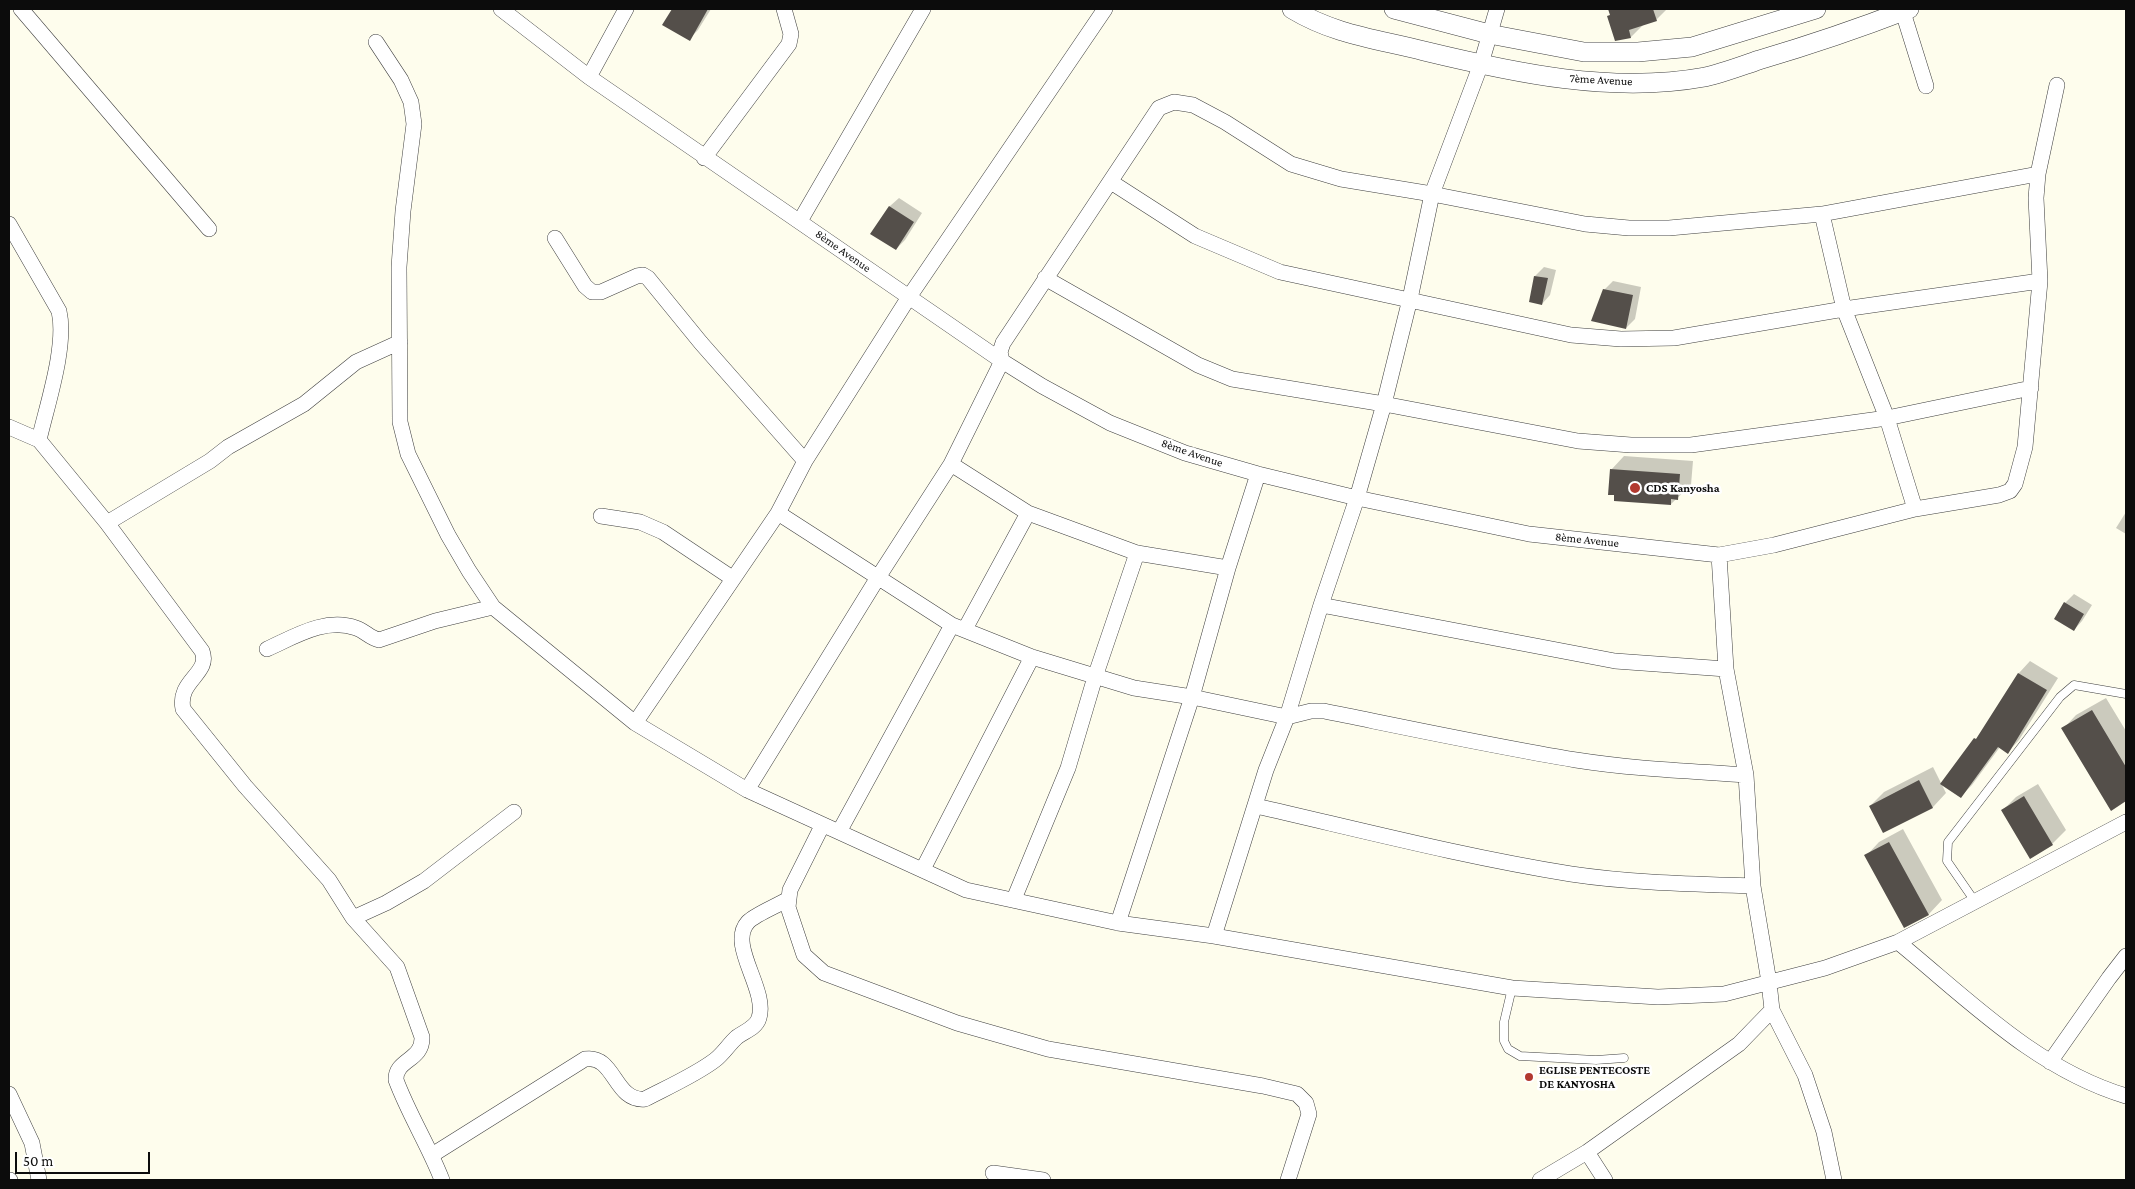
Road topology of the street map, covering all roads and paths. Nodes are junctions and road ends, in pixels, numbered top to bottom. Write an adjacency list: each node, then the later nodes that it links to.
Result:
1 (21, 9): 25 (street)
2 (501, 9): 15 (street, 8ème Avenue)
3 (626, 9): 15 (street)
4 (784, 9): 18 (street)
5 (923, 9): 23 (street)
6 (1105, 9): 29 (street)
7 (1292, 9): 14 (street, 7ème Avenue)
8 (1394, 9): 12 (street)
9 (1497, 9): 12 (street)
10 (1816, 9): 12 (street)
11 (1905, 10): 14 (street, 7ème Avenue); 17 (street)
12 (1489, 34): 14 (street)
13 (376, 42): 32 (street)
14 (1481, 64): 21 (street)
15 (588, 77): 18 (street, 8ème Avenue)
16 (2057, 85): 19 (street)
17 (1926, 86)
18 (704, 158): 23 (street, 8ème Avenue)
19 (2038, 174): 22 (street); 28 (street)
20 (1111, 182): 21 (street); 27 (street); 30 (street)
21 (1432, 194): 22 (street); 30 (street)
22 (1822, 214): 31 (street)
23 (800, 221): 29 (street, 8ème Avenue)
24 (9, 224): 38 (street)
25 (209, 229)
26 (555, 238): 39 (street)
27 (1045, 278): 33 (street); 35 (street)
28 (2040, 281): 31 (street); 34 (street)
29 (909, 297): 33 (street, 8ème Avenue); 39 (street)
30 (1410, 299): 31 (street); 35 (street)
31 (1844, 309): 36 (street)
32 (400, 342): 47 (street); 54 (street)
33 (1002, 361): 40 (street); 41 (street, 8ème Avenue)
34 (2031, 388): 36 (street); 43 (street, 8ème Avenue)
35 (1384, 404): 36 (street); 42 (street)
36 (1887, 418): 43 (street)
37 (9, 427): 38 (street)
38 (39, 440): 47 (street)
39 (805, 461): 44 (street)
40 (951, 464): 45 (street); 52 (street)
41 (1258, 474): 42 (street, 8ème Avenue); 50 (street)
42 (1357, 498): 49 (street, 8ème Avenue); 53 (street)
43 (1915, 509): 49 (street, 8ème Avenue)
44 (778, 513): 51 (street); 52 (street)
45 (1028, 514): 48 (street); 55 (street)
46 (601, 516): 51 (street)
47 (108, 523): 76 (street)
48 (1137, 553): 50 (street); 59 (street)
49 (1719, 555): 58 (street)
50 (1228, 568): 61 (street)
51 (732, 578): 63 (street)
52 (877, 579): 55 (street); 65 (street)
53 (1321, 605): 58 (street); 62 (street)
54 (494, 607): 56 (street); 63 (street)
55 (958, 627): 57 (street); 70 (street)
56 (267, 649)
57 (1032, 657): 59 (street); 71 (street)
58 (1726, 669): 64 (street)
59 (1095, 677): 61 (street); 74 (street)
60 (2126, 694): 75 (lane)
61 (1192, 697): 62 (street); 77 (street)
62 (1287, 717): 64 (street); 66 (street)
63 (635, 723): 65 (street)
64 (1746, 775): 72 (street)
65 (747, 790): 69 (street)
66 (1256, 806): 72 (street); 78 (street)
67 (514, 812): 76 (street)
68 (2126, 822): 75 (street)
69 (822, 826): 70 (street); 73 (street)
70 (838, 832): 71 (street)
71 (923, 869): 74 (street)
72 (1753, 886): 81 (street)
73 (788, 899): 89 (street); 94 (street)
74 (1014, 899): 77 (street)
75 (1976, 902): 79 (street)
76 (353, 918): 89 (street)
77 (1118, 923): 78 (street)
78 (1214, 936): 82 (street)
79 (1898, 942): 81 (street); 85 (street)
80 (2126, 956): 85 (street)
81 (1770, 982): 82 (street); 83 (street)
82 (1512, 988): 84 (lane)
83 (1772, 1010): 88 (street); 97 (street)
84 (1624, 1058)
85 (2050, 1062): 87 (street)
86 (9, 1094): 91 (street)
87 (2126, 1096)
88 (1587, 1152): 95 (street); 96 (street)
89 (432, 1154): 92 (street)
90 (994, 1173): 93 (street)
91 (39, 1180)
92 (442, 1180)
93 (1043, 1180)
94 (1288, 1180)
95 (1540, 1180)
96 (1605, 1180)
97 (1834, 1180)

